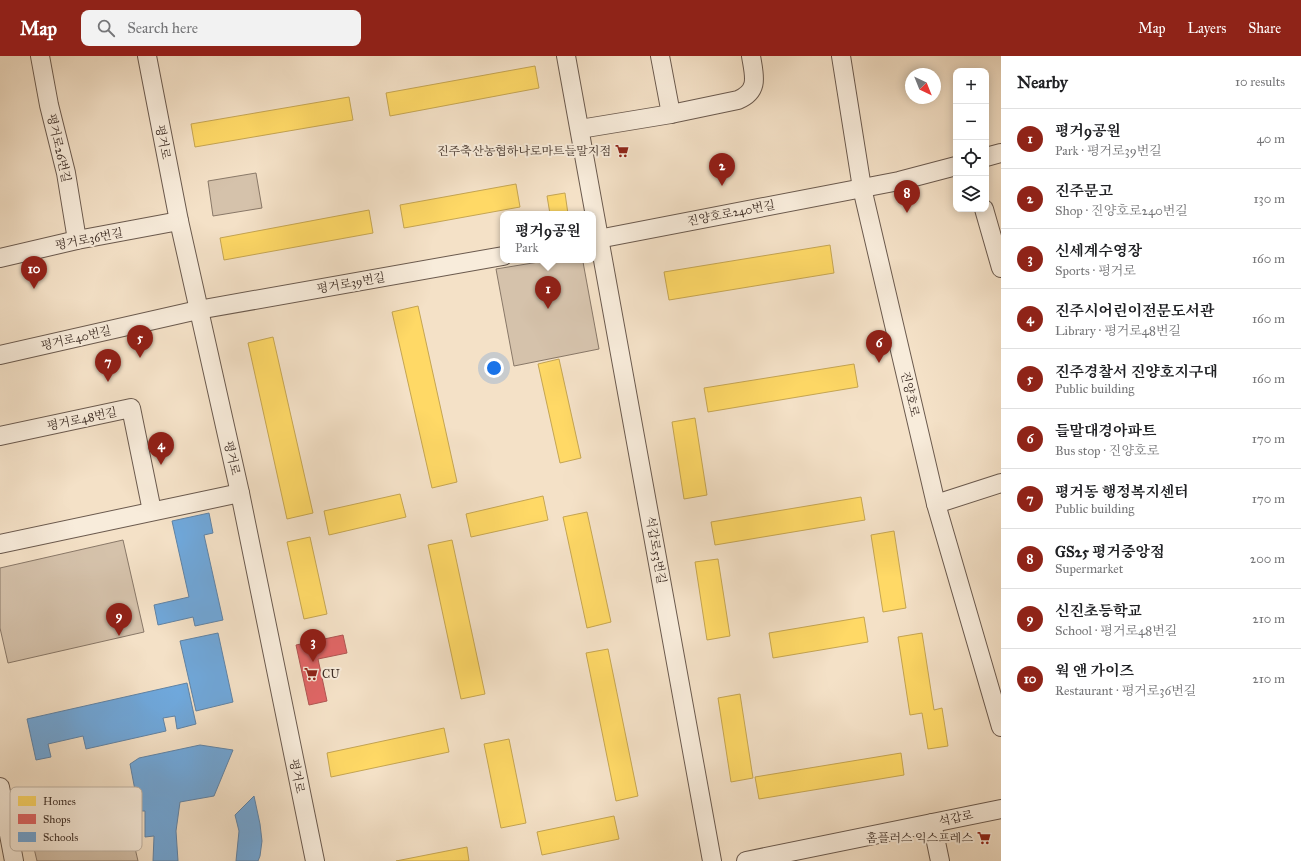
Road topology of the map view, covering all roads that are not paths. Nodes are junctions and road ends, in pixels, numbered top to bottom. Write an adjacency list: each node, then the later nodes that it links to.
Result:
1 (40, 56): 17 (street, 평거로26번길)
2 (147, 56): 15 (street, 평거로)
3 (566, 56): 8 (street, 석갑로53번길)
4 (660, 56): 7 (street)
5 (751, 56): 7 (street)
6 (841, 56): 12 (street, 진양호로)
7 (671, 114): 8 (street)
8 (580, 129): 13 (street, 석갑로53번길)
9 (1001, 153): 10 (street)
10 (989, 156)
11 (953, 167): 12 (street, 진양호로240번길)
12 (862, 188): 16 (street, 진양호로240번길); 26 (street, 진양호로)
13 (592, 211)
14 (985, 212): 20 (street)
15 (179, 222): 17 (street, 평거로36번길); 21 (street, 평거로)
16 (596, 239): 37 (street, 석갑로53번길)
17 (77, 240): 19 (street, 평거로36번길)
18 (500, 257): 21 (street, 평거로39번길)
19 (0, 258)
20 (1001, 268)
21 (198, 310): 22 (street, 평거로40번길); 25 (street, 평거로)
22 (0, 355)
23 (0, 436): 27 (street, 평거로48번길)
24 (1001, 483): 26 (street)
25 (240, 493): 27 (street); 36 (street, 평거로)
26 (936, 504): 29 (street, 진양호로)
27 (152, 511): 28 (street)
28 (0, 544)
29 (1001, 727)
30 (0, 787): 33 (street)
31 (1001, 809): 32 (street, 석갑로)
32 (932, 823): 38 (street, 석갑로); 39 (street)
33 (10, 840)
34 (12, 851): 35 (street)
35 (14, 861)
36 (314, 861)
37 (712, 861)
38 (746, 861)
39 (940, 861)

